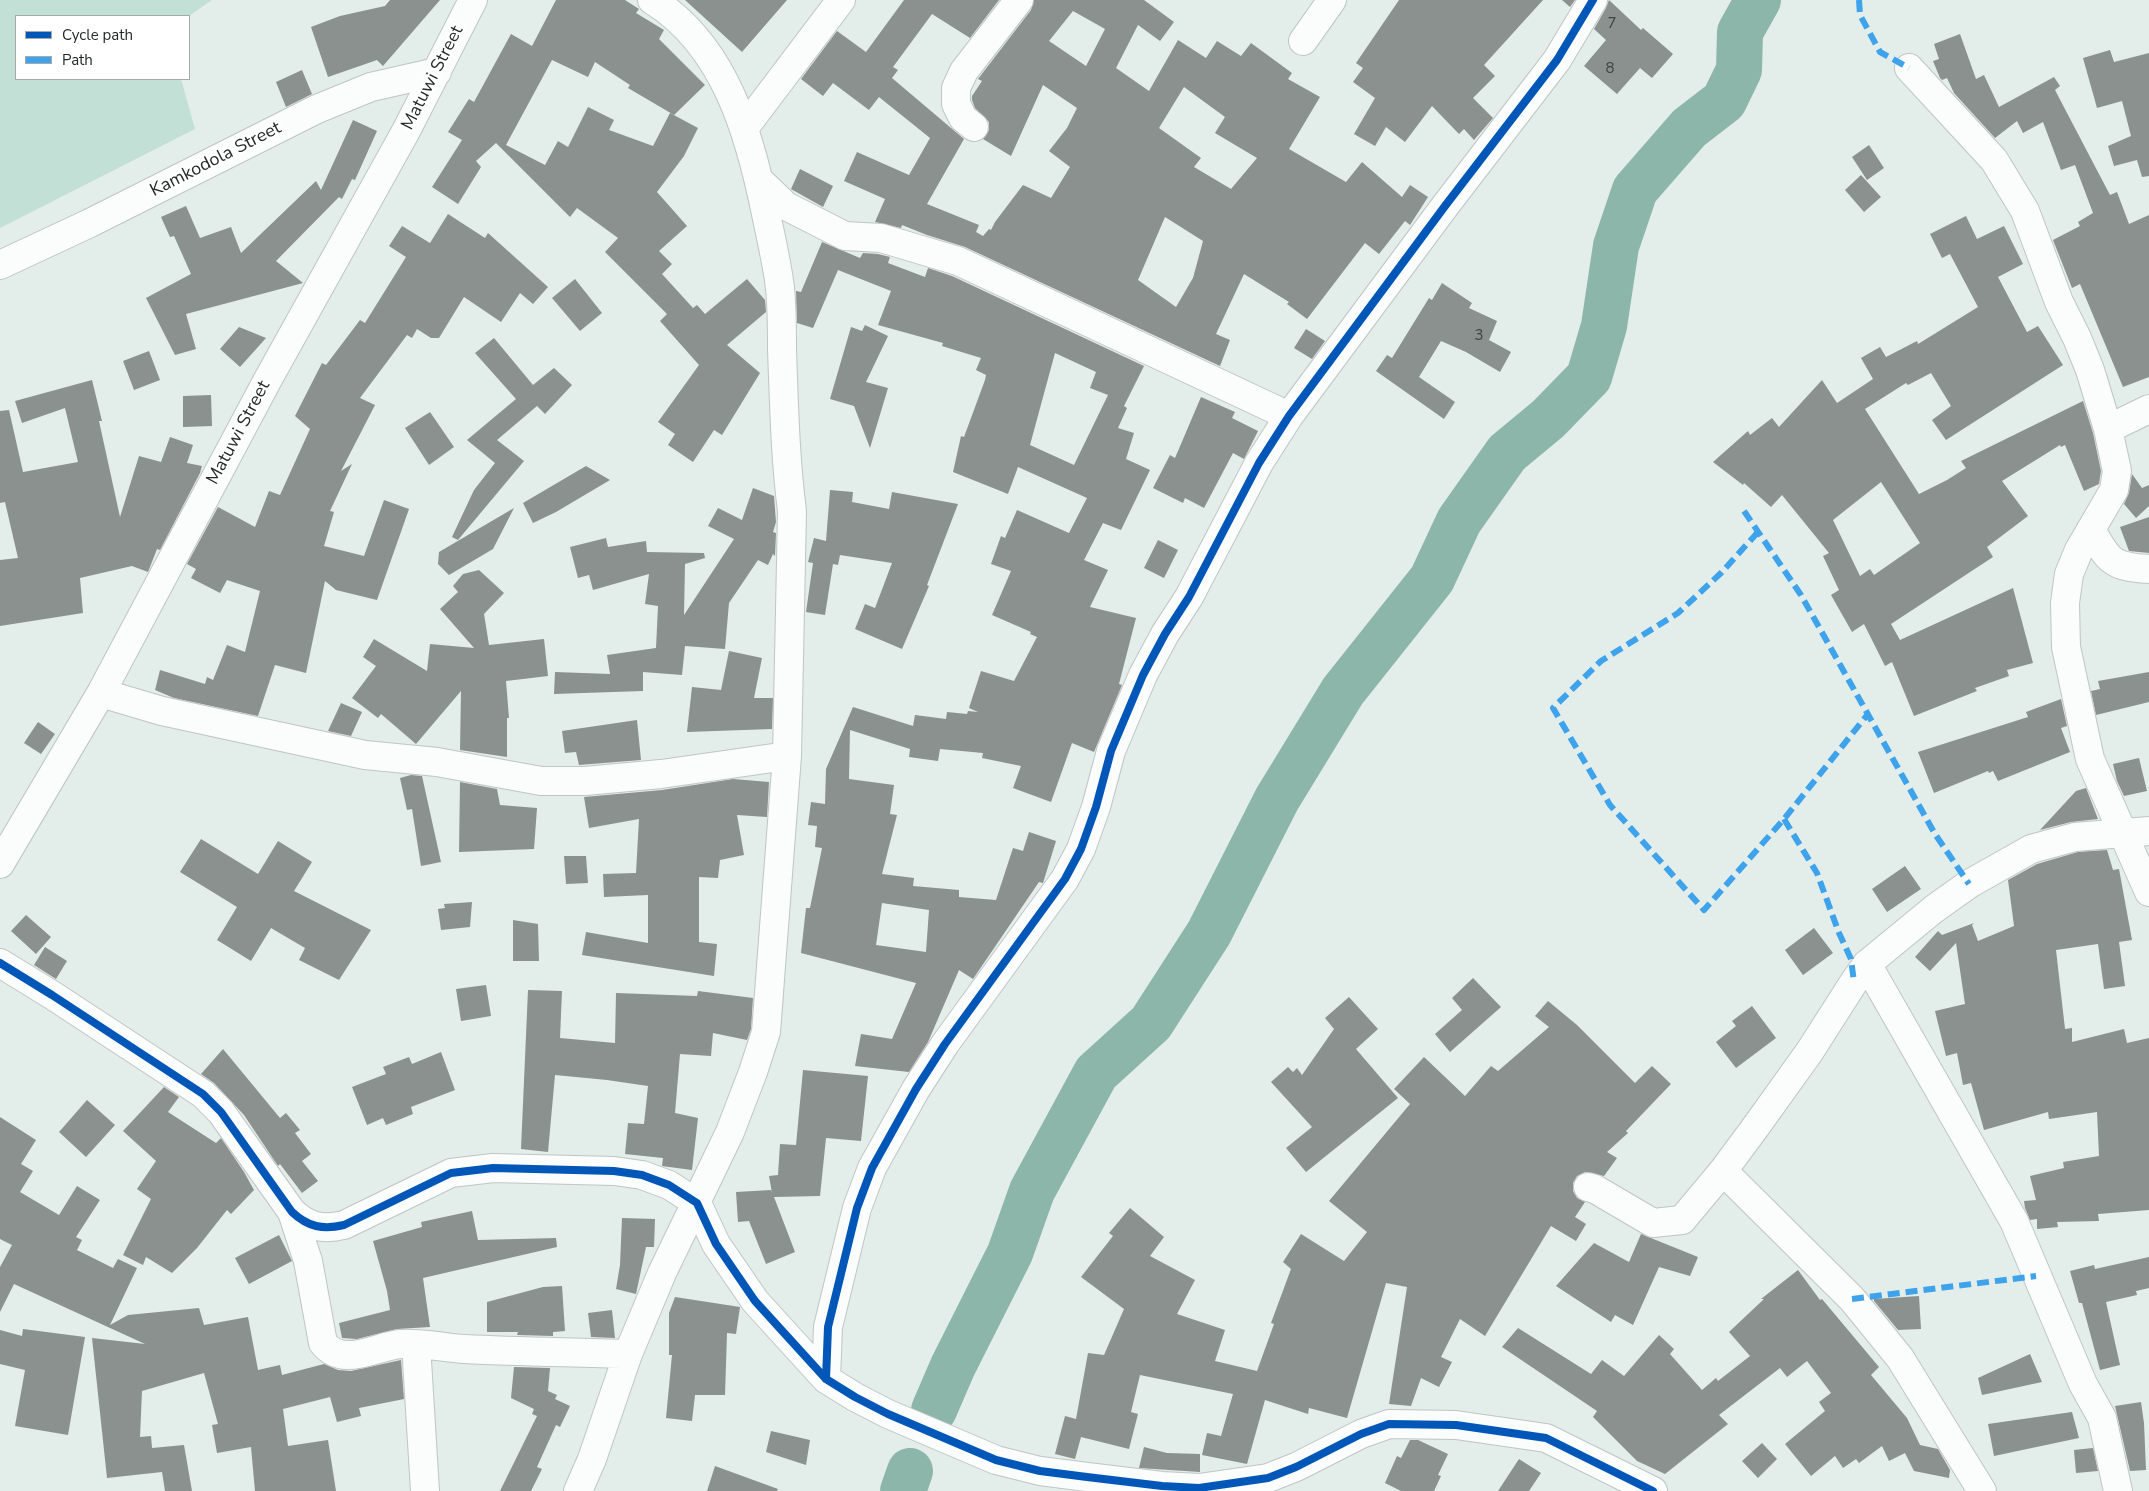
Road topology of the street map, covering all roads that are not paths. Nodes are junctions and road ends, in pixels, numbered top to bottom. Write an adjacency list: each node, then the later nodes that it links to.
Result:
1 (473, 0): 9 (street, Matuwi Street)
2 (652, 0): 10 (street)
3 (841, 0): 10 (street)
4 (1018, 0): 11 (street)
5 (1332, 0): 7 (street)
6 (1593, 0): 15 (street)
7 (1303, 41)
8 (1909, 68): 16 (street)
9 (437, 72): 13 (street, Kamkodola Street); 19 (street, Matuwi Street)
10 (745, 127): 12 (street)
11 (974, 127)
12 (760, 181): 15 (street); 20 (street)
13 (0, 265)
14 (2149, 409): 16 (street)
15 (1289, 416): 32 (street)
16 (2108, 429): 17 (street)
17 (2091, 529): 18 (street); 21 (street)
18 (2149, 570)
19 (101, 694): 20 (street); 22 (street, Matuwi Street)
20 (787, 756): 28 (street)
21 (2136, 832): 23 (street); 25 (street)
22 (0, 864)
23 (2149, 892)
24 (0, 963): 29 (street)
25 (1867, 964): 26 (street); 38 (street)
26 (1723, 1171): 27 (street); 37 (street)
27 (1588, 1187)
28 (697, 1203): 29 (street); 31 (street); 32 (street)
29 (292, 1212): 30 (street)
30 (416, 1344): 31 (street); 34 (street)
31 (628, 1354): 35 (street)
32 (826, 1379): 33 (street)
33 (1087, 1484): 36 (street)
34 (425, 1491)
35 (578, 1491)
36 (1653, 1491)
37 (1982, 1491)
38 (2118, 1491)

